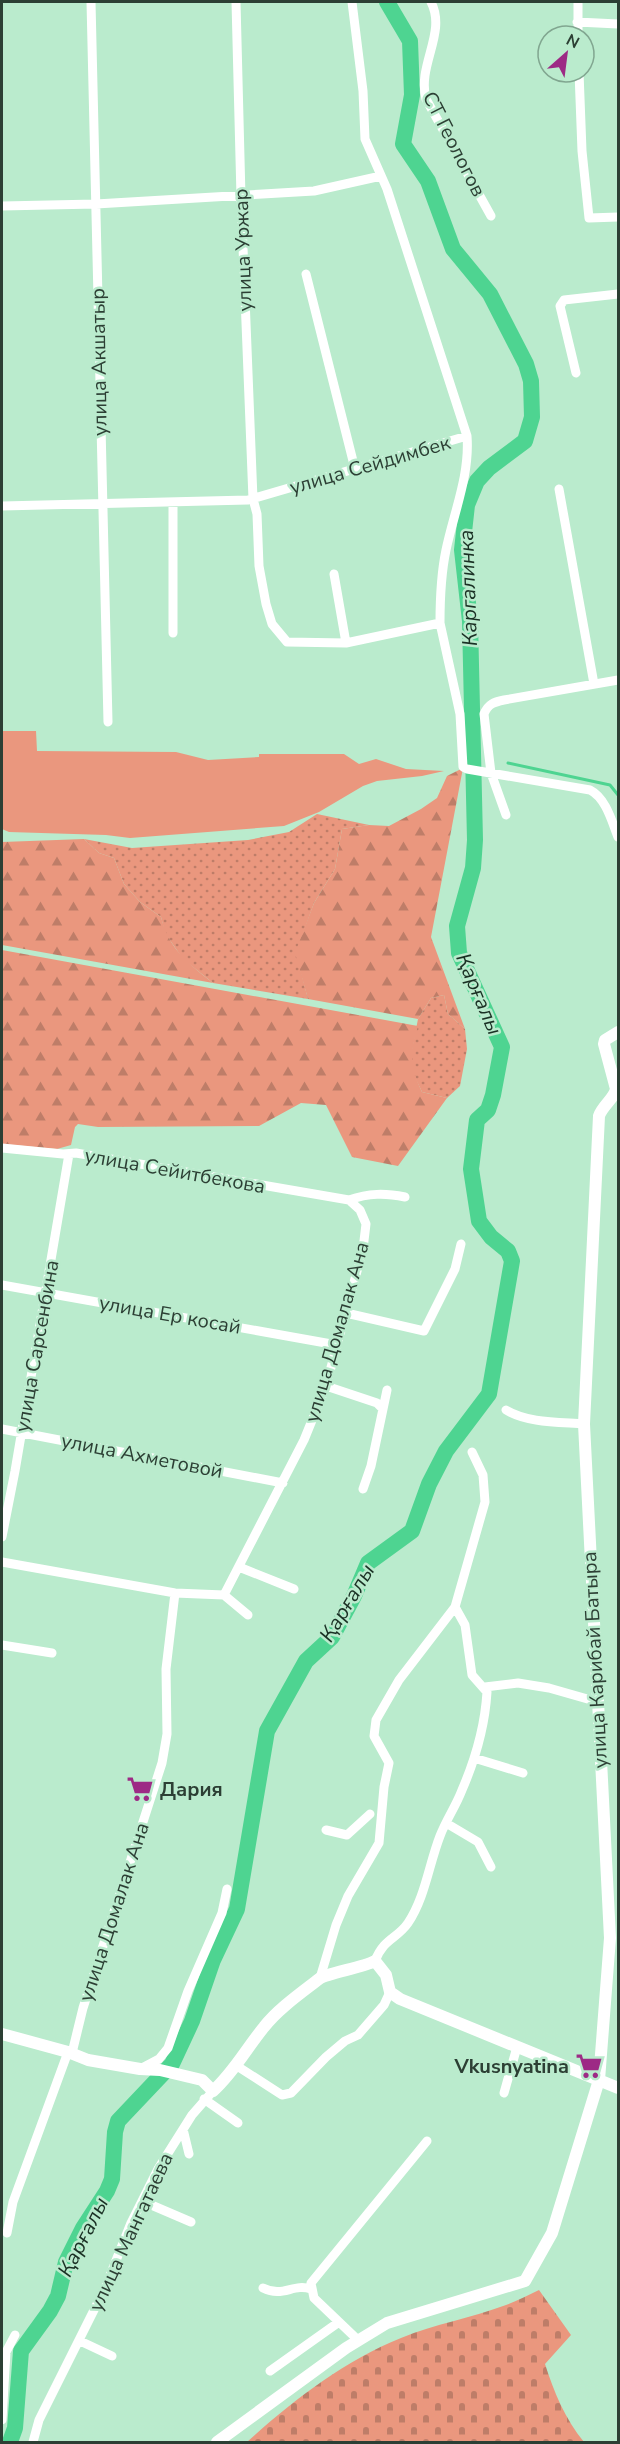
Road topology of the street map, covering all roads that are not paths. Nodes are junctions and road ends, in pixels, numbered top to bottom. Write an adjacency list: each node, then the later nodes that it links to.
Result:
1 (91, 2): 11 (street, улица Акшатыр)
2 (236, 2): 10 (street, улица Уржар)
3 (351, 2): 9 (street, улица Сейдимбек)
4 (431, 2): 13 (street, СТ Геологов)
5 (578, 2): 6 (street)
6 (577, 22): 7 (street)
7 (618, 24)
8 (579, 84): 14 (street)
9 (381, 176): 10 (street); 18 (street, улица Сейдимбек)
10 (241, 197): 11 (street); 21 (street, улица Уржар)
11 (96, 204): 12 (street); 23 (street, улица Акшатыр)
12 (2, 206)
13 (491, 216)
14 (618, 217)
15 (306, 274): 19 (street)
16 (618, 294): 17 (street)
17 (576, 373)
18 (466, 436): 19 (street, улица Сейдимбек); 26 (street)
19 (355, 469): 21 (street, улица Сейдимбек)
20 (559, 489): 30 (street)
21 (253, 499): 22 (street, улица Сейдимбек); 28 (street, улица Уржар)
22 (173, 502): 23 (street, улица Сейдимбек); 27 (street)
23 (103, 504): 24 (street, улица Сейдимбек); 31 (street, улица Акшатыр)
24 (2, 506)
25 (334, 574): 28 (street)
26 (440, 623): 28 (street, улица Уржар); 32 (street)
27 (173, 633)
28 (346, 643)
29 (618, 680): 30 (street)
30 (594, 684): 32 (street)
31 (108, 722)
32 (491, 773): 33 (street); 34 (street)
33 (506, 815)
34 (618, 837)
35 (618, 1032): 49 (street, улица Карибай Батыра)
36 (2, 1148): 37 (street, улица Сейитбекова)
37 (69, 1154): 39 (street, улица Сейитбекова); 42 (street, улица Сарсенбина)
38 (405, 1197): 39 (street, улица Сейитбекова)
39 (349, 1200): 43 (street, улица Домалак Ана)
40 (461, 1244): 43 (street)
41 (2, 1285): 42 (street, улица Ер косай)
42 (47, 1293): 44 (street, улица Ер косай); 51 (street, улица Сарсенбина)
43 (346, 1313): 44 (street, улица Домалак Ана)
44 (338, 1345): 45 (street, улица Домалак Ана)
45 (326, 1386): 47 (street); 53 (street, улица Домалак Ана)
46 (387, 1390): 47 (street)
47 (382, 1408): 54 (street)
48 (506, 1410): 49 (street)
49 (584, 1424): 66 (street, улица Карибай Батыра)
50 (2, 1429): 51 (street, улица Ахметовой)
51 (21, 1432): 53 (street, улица Ахметовой); 55 (street, улица Сарсенбина)
52 (472, 1452): 61 (street)
53 (283, 1483): 57 (street, улица Домалак Ана)
54 (363, 1489)
55 (2, 1537)
56 (2, 1562): 59 (street)
57 (239, 1567): 58 (street); 60 (street, улица Домалак Ана)
58 (294, 1589)
59 (175, 1593): 60 (street); 79 (street, улица Домалак Ана)
60 (224, 1595): 62 (street)
61 (455, 1607): 65 (street); 69 (street)
62 (248, 1615)
63 (2, 1645): 64 (street)
64 (52, 1653)
65 (484, 1687): 66 (street); 67 (street)
66 (598, 1702): 82 (street, улица Карибай Батыра)
67 (474, 1758): 68 (street); 70 (street)
68 (523, 1773)
69 (381, 1818): 71 (street); 75 (street)
70 (446, 1823): 72 (street); 74 (street)
71 (326, 1830)
72 (491, 1867)
73 (227, 1889): 81 (street)
74 (375, 1961): 75 (street); 76 (street)
75 (320, 1978): 80 (street, улица Мангатаева)
76 (390, 1992): 78 (street); 80 (street)
77 (2, 2034): 79 (street)
78 (517, 2047): 82 (street); 84 (street)
79 (70, 2052): 81 (street); 92 (street, улица Домалак Ана)
80 (237, 2066): 85 (street, улица Мангатаева)
81 (140, 2069): 85 (street)
82 (599, 2080): 83 (street); 98 (street, улица Карибай Батыра)
83 (618, 2088)
84 (504, 2093)
85 (208, 2095): 86 (street); 87 (street, улица Мангатаева)
86 (238, 2123)
87 (183, 2129): 89 (street); 90 (street, улица Мангатаева)
88 (427, 2141): 94 (street)
89 (189, 2154)
90 (142, 2201): 91 (street); 97 (street, улица Мангатаева)
91 (191, 2222)
92 (7, 2233)
93 (263, 2288): 94 (street)
94 (311, 2289): 95 (street)
95 (339, 2322): 98 (street); 100 (street)
96 (15, 2335): 101 (street)
97 (80, 2341): 99 (street); 102 (street, улица Мангатаева)
98 (359, 2341): 103 (street, улица Карибай Батыра)
99 (112, 2356)
100 (270, 2371)
101 (2, 2420)
102 (33, 2442)
103 (217, 2442)

